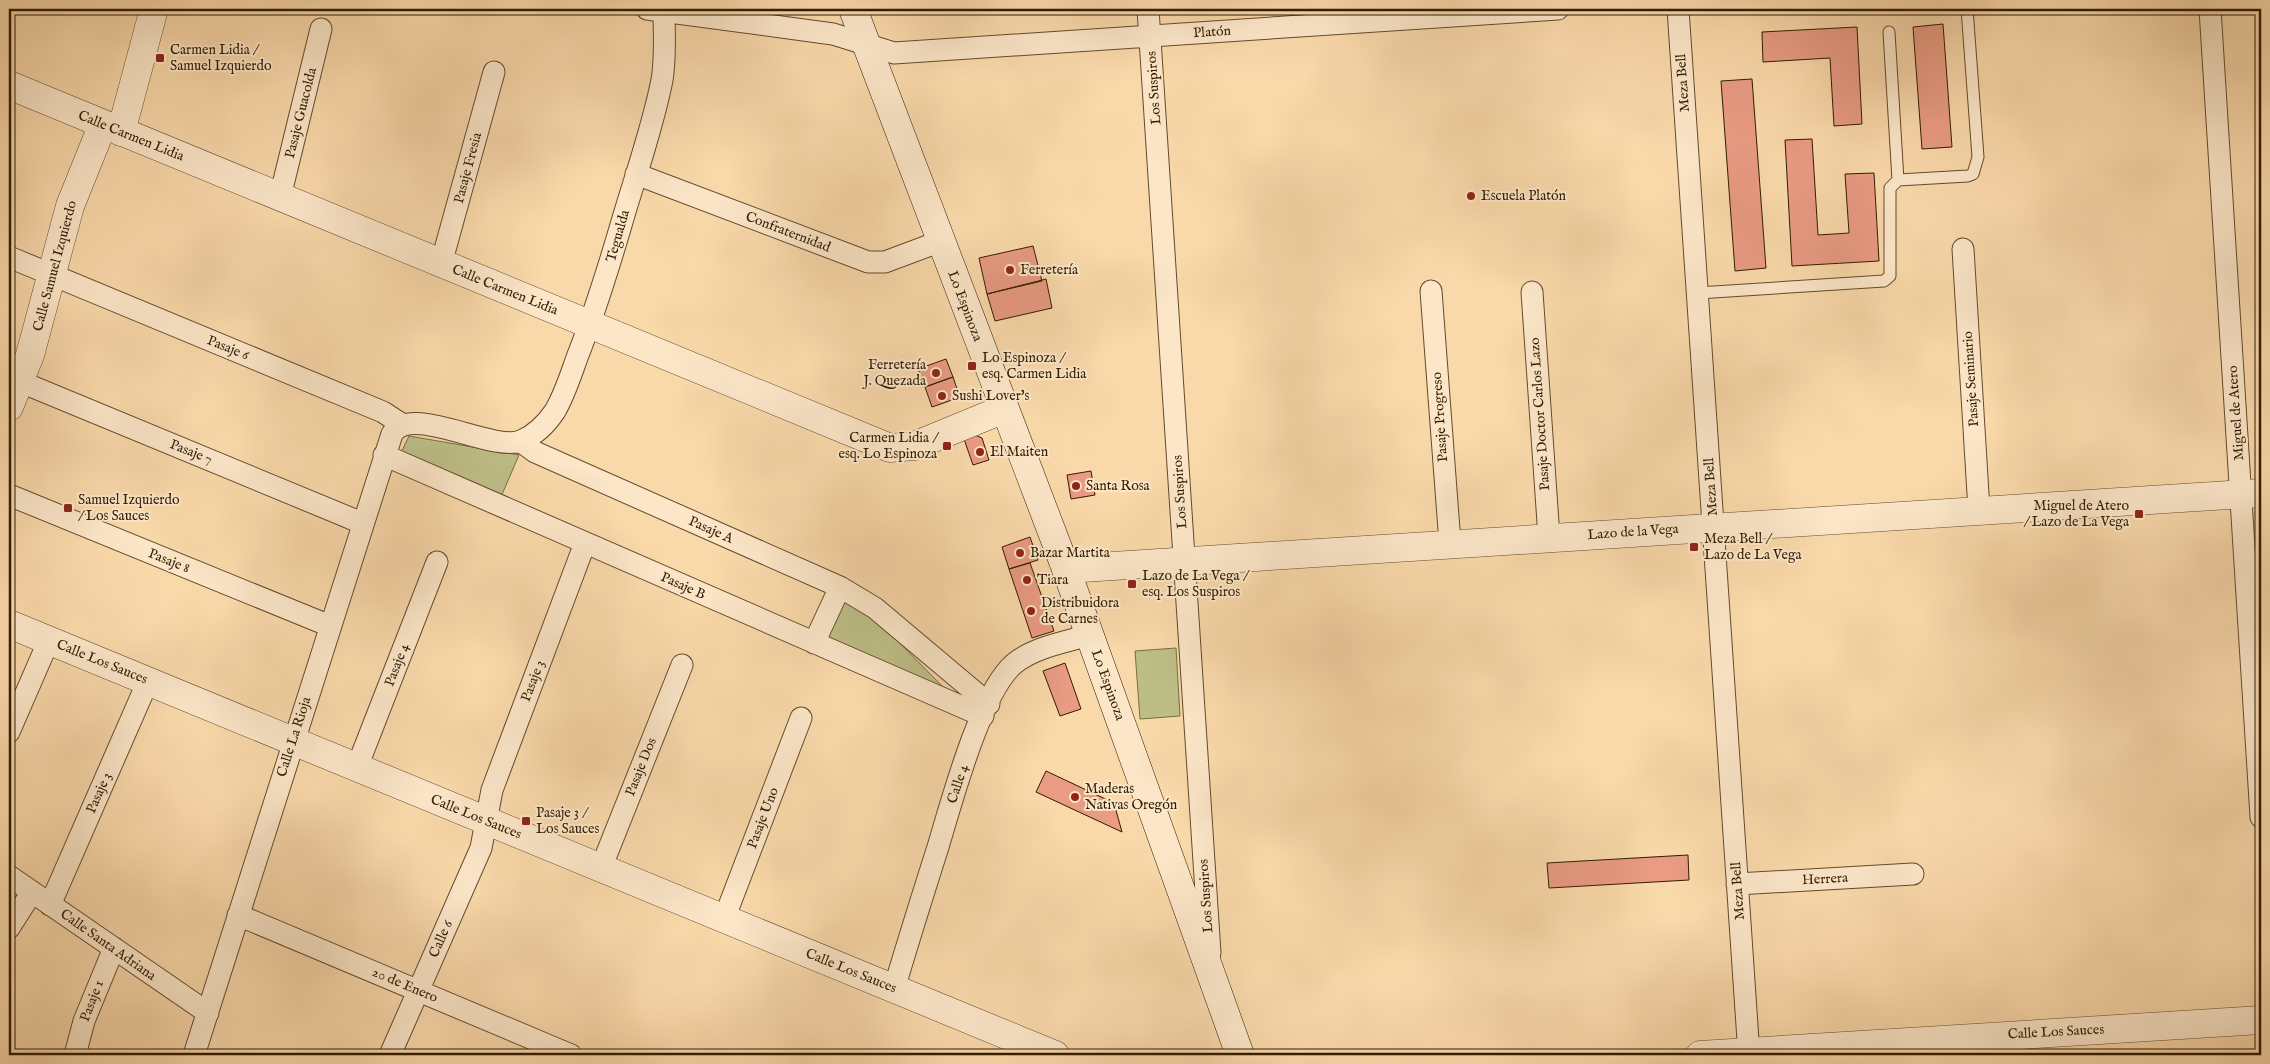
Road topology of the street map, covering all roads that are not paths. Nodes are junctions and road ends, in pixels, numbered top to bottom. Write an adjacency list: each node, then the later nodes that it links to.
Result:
1 (154, 9): 15 (street, Calle Samuel Izquierdo)
2 (853, 9): 12 (street, Lo Espinoza)
3 (1148, 9): 11 (street, Los Suspiros)
4 (1558, 9): 11 (street, Platón)
5 (1678, 9): 26 (street, Meza Bell)
6 (1966, 9): 17 (lane)
7 (2210, 9): 34 (street, Miguel de Atero)
8 (658, 10): 12 (street, Platón); 16 (street, Tegualda)
9 (321, 29): 18 (street, Pasaje Guacolda)
10 (1889, 32): 17 (lane)
11 (1150, 36): 12 (street, Platón); 42 (street, Los Suspiros)
12 (866, 45): 19 (street, Lo Espinoza)
13 (494, 72): 22 (street, Pasaje Fresia)
14 (9, 85): 15 (street, Calle Carmen Lidia)
15 (112, 128): 18 (street, Calle Carmen Lidia); 23 (street, Calle Samuel Izquierdo)
16 (636, 174): 19 (street, Confraternidad); 27 (street, Tegualda)
17 (1898, 180): 26 (lane)
18 (280, 197): 22 (street, Calle Carmen Lidia)
19 (941, 241): 30 (street, Lo Espinoza)
20 (1963, 249): 36 (street, Pasaje Seminario)
21 (9, 257): 23 (street, Pasaje 6)
22 (441, 264): 27 (street, Calle Carmen Lidia)
23 (51, 275): 28 (street, Calle Samuel Izquierdo); 31 (street, Pasaje 6)
24 (1431, 291): 41 (street, Pasaje Progreso)
25 (1532, 292): 39 (street, Pasaje Doctor Carlos Lazo)
26 (1698, 293): 38 (street, Meza Bell)
27 (590, 325): 30 (street, Calle Carmen Lidia); 32 (street, Tegualda)
28 (14, 380): 29 (street, Calle Samuel Izquierdo); 37 (street, Pasaje 7)
29 (9, 408)
30 (1004, 409): 44 (street, Lo Espinoza)
31 (402, 425): 32 (street); 33 (street, Calle La Rioja)
32 (520, 441): 45 (street, Pasaje A)
33 (384, 455): 37 (street, Calle La Rioja); 40 (street, Pasaje B)
34 (2251, 494): 36 (street, Lazo de la Vega); 58 (street, Miguel de Atero)
35 (9, 495): 47 (street, Pasaje 8)
36 (1980, 510): 38 (street, Lazo de la Vega)
37 (362, 523): 47 (street, Calle La Rioja)
38 (1713, 526): 39 (street, Lazo de la Vega); 63 (street, Meza Bell)
39 (1549, 537): 41 (street, Lazo de la Vega)
40 (585, 543): 50 (street, Pasaje B); 59 (street, Pasaje 3)
41 (1450, 544): 42 (street, Lazo de la Vega)
42 (1184, 561): 44 (street, Lazo de la Vega); 70 (street, Los Suspiros)
43 (437, 562): 57 (street, Pasaje 4)
44 (1066, 568): 48 (street, Lo Espinoza)
45 (840, 587): 50 (street); 53 (street, Pasaje A)
46 (9, 624): 49 (street, Calle Los Sauces)
47 (330, 626): 56 (street, Calle La Rioja)
48 (1089, 635): 53 (street, Calle 4); 70 (street, Lo Espinoza)
49 (49, 640): 52 (street, Calle Los Sauces); 55 (street)
50 (814, 643): 53 (street, Pasaje B)
51 (682, 665): 60 (street, Pasaje Dos)
52 (148, 681): 56 (street, Calle Los Sauces); 65 (street, Pasaje 3)
53 (986, 710): 71 (street, Calle 4)
54 (801, 718): 67 (street, Pasaje Uno)
55 (9, 732)
56 (293, 741): 57 (street, Calle Los Sauces); 66 (street, Calle La Rioja)
57 (357, 768): 59 (street, Calle Los Sauces)
58 (2261, 817)
59 (486, 821): 60 (street, Calle Los Sauces); 72 (street, Calle 6)
60 (601, 868): 67 (street, Calle Los Sauces)
61 (1913, 874): 63 (street, Herrera)
62 (9, 876): 64 (street, Calle Santa Adriana)
63 (1737, 884): 76 (street, Meza Bell)
64 (32, 892): 65 (street, Calle Santa Adriana); 68 (street)
65 (50, 905): 69 (street, Calle Santa Adriana)
66 (238, 915): 72 (street, 20 de Enero); 73 (street, Calle La Rioja)
67 (724, 919): 71 (street, Calle Los Sauces)
68 (9, 928)
69 (114, 948): 73 (street, Calle Santa Adriana); 77 (street, Pasaje 1)
70 (1212, 976): 82 (street, Lo Espinoza)
71 (894, 989): 81 (street, Calle Los Sauces)
72 (418, 990): 79 (street, Calle 6); 80 (street, 20 de Enero)
73 (208, 1013): 78 (street, Calle La Rioja)
74 (2261, 1020): 75 (street, Calle Los Sauces)
75 (2002, 1045): 76 (street, Calle Los Sauces)
76 (1749, 1054): 83 (street, Calle Los Sauces)
77 (75, 1055)
78 (194, 1055)
79 (390, 1055)
80 (571, 1055)
81 (1055, 1055)
82 (1240, 1055)
83 (1700, 1055)

